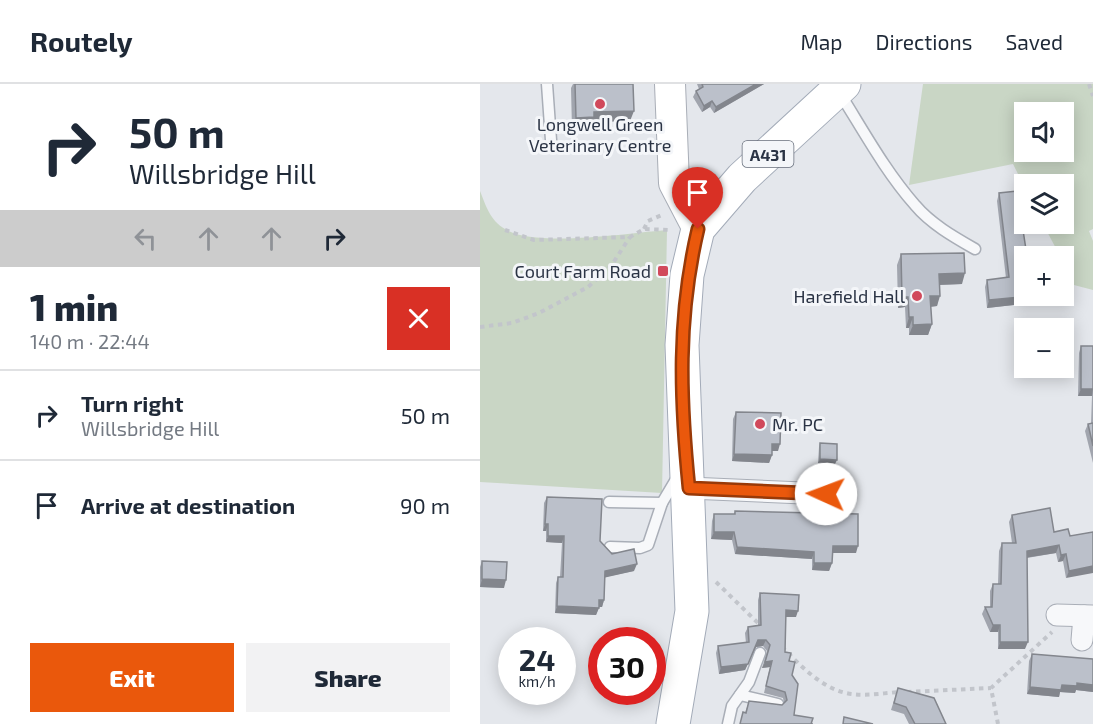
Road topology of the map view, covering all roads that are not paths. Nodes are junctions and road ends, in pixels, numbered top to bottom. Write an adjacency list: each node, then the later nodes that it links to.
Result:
1 (547, 84): 4 (lane)
2 (670, 84): 5 (street)
3 (841, 87): 5 (main road, A431); 6 (lane)
4 (551, 140)
5 (698, 229): 7 (main road, A431)
6 (975, 249)
7 (679, 485): 8 (street); 9 (lane); 10 (lane); 16 (main road, A431)
8 (826, 494)
9 (609, 502)
10 (610, 547)
11 (1075, 616): 12 (street)
12 (1083, 640)
13 (760, 653): 14 (lane)
14 (740, 695): 15 (lane); 17 (lane)
15 (778, 704)
16 (673, 724)
17 (728, 724)

